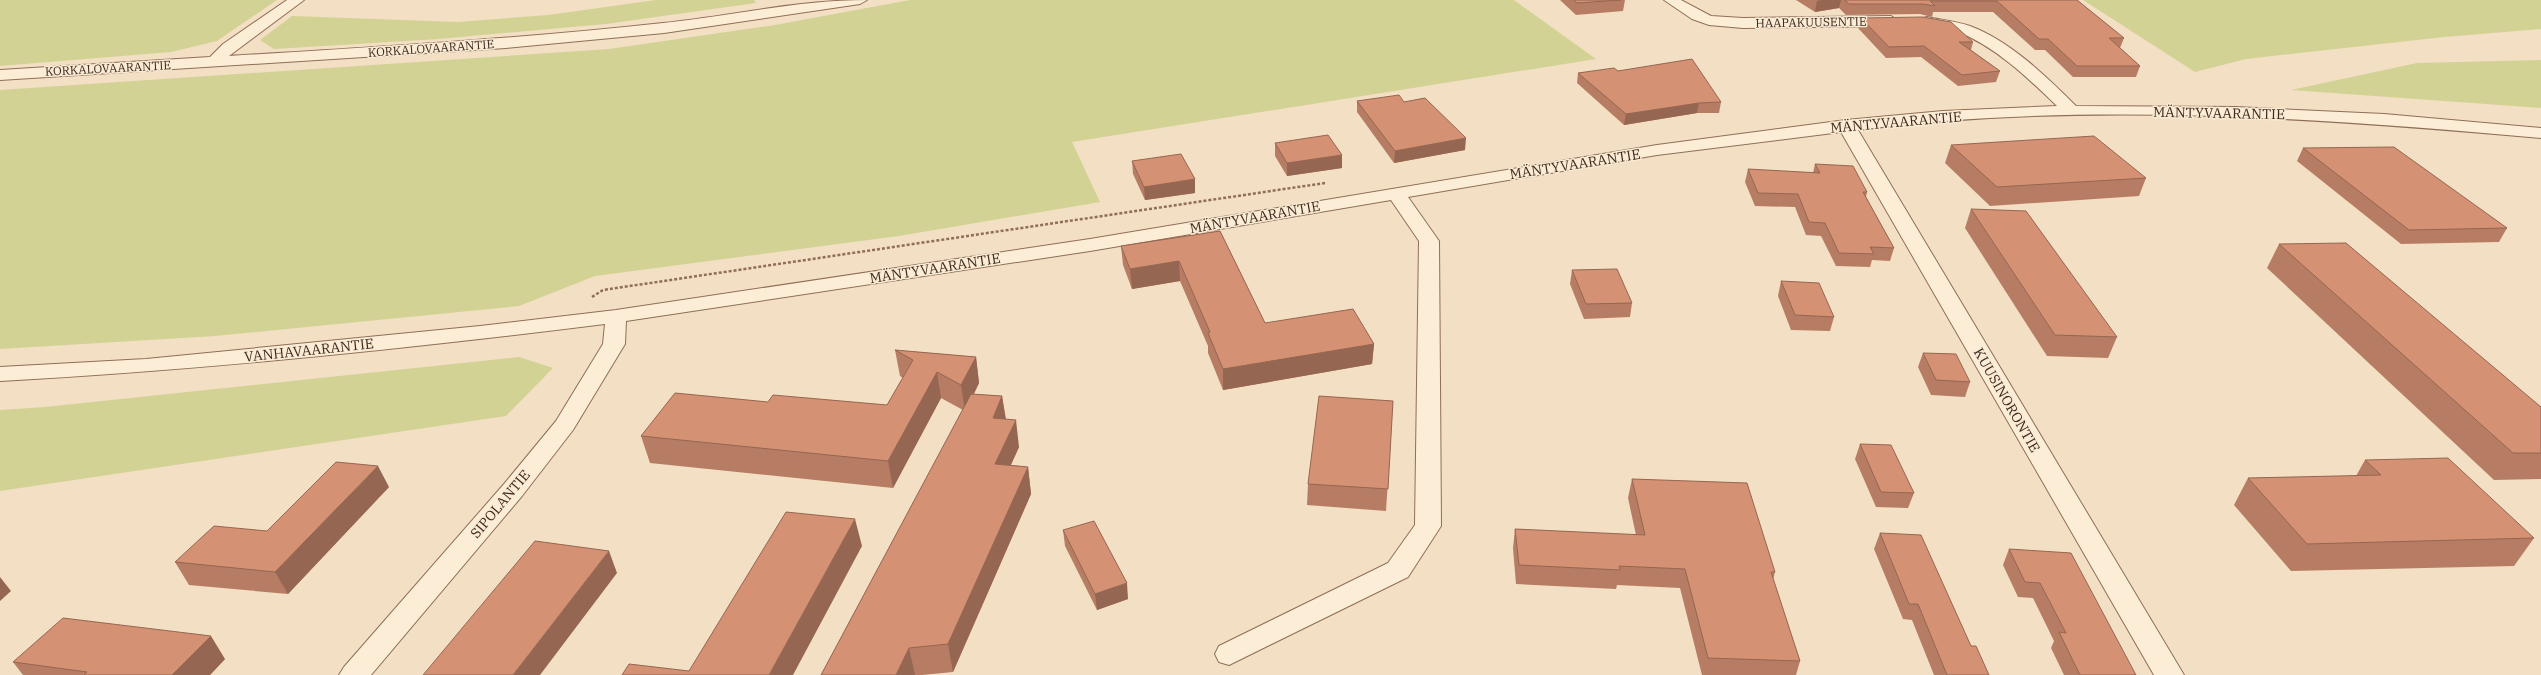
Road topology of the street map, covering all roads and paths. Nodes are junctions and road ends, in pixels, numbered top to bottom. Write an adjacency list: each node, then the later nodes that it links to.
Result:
1 (297, 0): 4 (street)
2 (860, 0): 4 (street, KORKALOVAARANTIE)
3 (1671, 0): 6 (street, HAAPAKUUSENTIE)
4 (214, 62): 5 (street, KORKALOVAARANTIE)
5 (0, 75)
6 (2071, 111): 7 (street, MÄNTYVAARANTIE); 8 (street, MÄNTYVAARANTIE)
7 (1846, 125): 9 (street, MÄNTYVAARANTIE); 14 (street, KUUSINORONTIE)
8 (2541, 133)
9 (1396, 193): 10 (street, MÄNTYVAARANTIE); 12 (street)
10 (616, 316): 11 (street, VANHAVAARANTIE); 13 (street, SIPOLANTIE)
11 (0, 374)
12 (1229, 654)
13 (354, 675)
14 (2169, 675)

